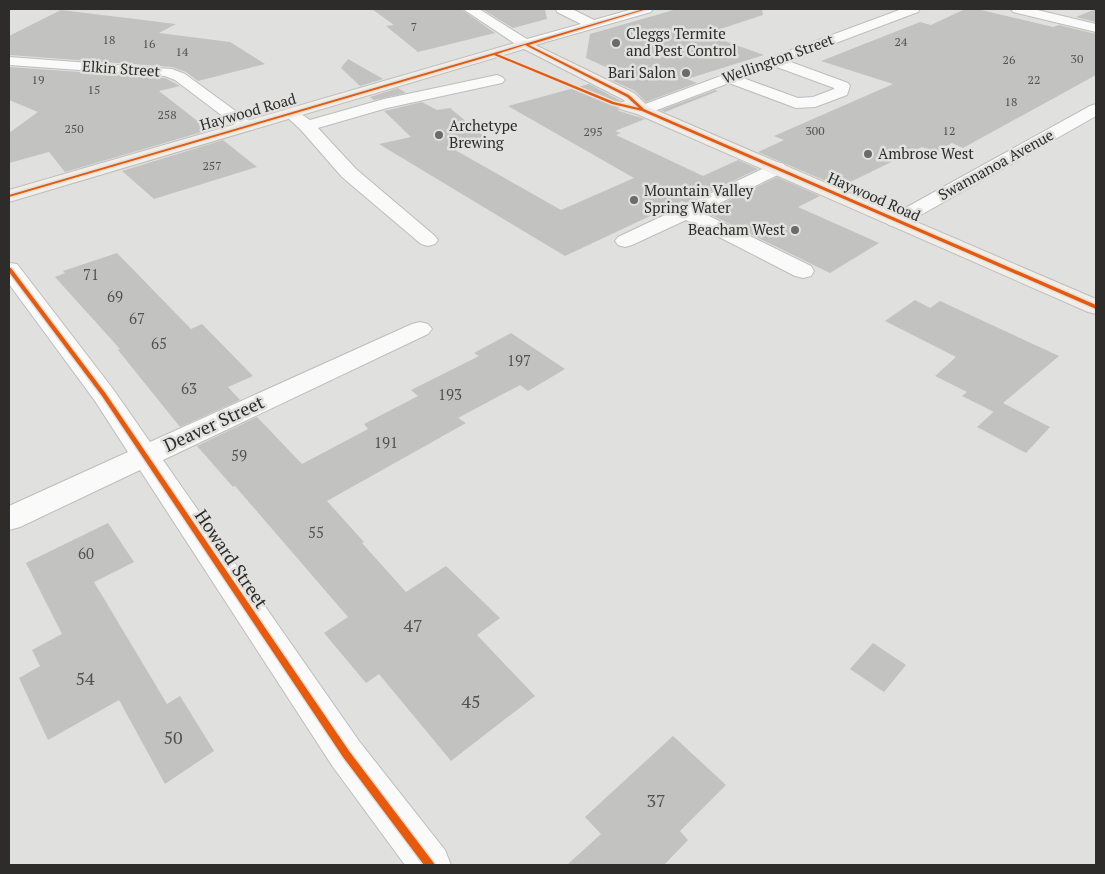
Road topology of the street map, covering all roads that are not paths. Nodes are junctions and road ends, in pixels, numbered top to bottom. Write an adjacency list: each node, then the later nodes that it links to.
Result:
1 (470, 9): 8 (street)
2 (562, 9): 6 (street)
3 (646, 9): 6 (street)
4 (913, 9): 11 (street, Wellington Street)
5 (1018, 9): 7 (street)
6 (592, 24): 8 (street)
7 (1096, 28)
8 (525, 44): 9 (main road, Haywood Road); 18 (main road, Haywood Road)
9 (495, 54): 12 (main road, Haywood Road); 18 (main road, Haywood Road)
10 (9, 61): 20 (street, Elkin Street)
11 (774, 61): 13 (street, Wellington Street); 13 (street)
12 (437, 70): 14 (main road, Haywood Road); 16 (street)
13 (729, 78): 18 (street, Wellington Street)
14 (409, 79): 16 (street); 19 (main road, Haywood Road)
15 (497, 80): 16 (street)
16 (447, 90): 21 (street)
17 (1096, 108): 25 (street, Swannanoa Avenue)
18 (643, 110): 22 (main road, Haywood Road)
19 (289, 113): 20 (main road, Haywood Road); 21 (street)
20 (247, 126): 23 (main road, Haywood Road)
21 (307, 126): 26 (street)
22 (777, 168): 24 (street); 25 (main road, Haywood Road)
23 (9, 196)
24 (686, 212): 27 (street); 29 (street)
25 (896, 221): 30 (main road, Haywood Road)
26 (428, 240)
27 (625, 240)
28 (9, 269): 32 (street, Howard Street)
29 (803, 271)
30 (1096, 307)
31 (420, 329): 32 (street, Deaver Street)
32 (144, 456): 33 (street, Deaver Street); 34 (street, Howard Street)
33 (9, 519)
34 (430, 865)

